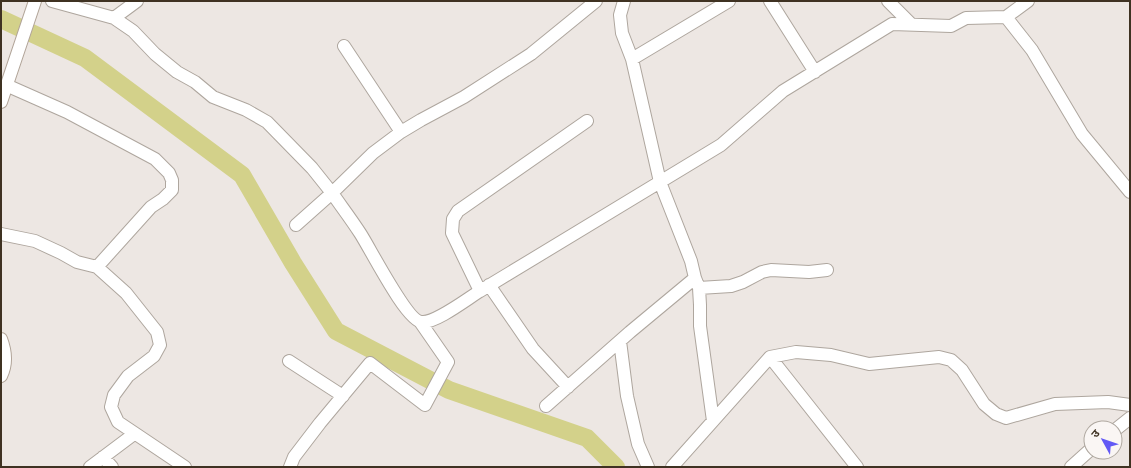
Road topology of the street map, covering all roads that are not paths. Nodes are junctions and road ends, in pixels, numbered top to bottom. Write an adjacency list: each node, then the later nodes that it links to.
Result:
1 (35, 1): 16 (street)
2 (52, 1): 11 (street)
3 (596, 1): 19 (street)
4 (624, 1): 14 (street)
5 (729, 1): 14 (street)
6 (770, 1): 15 (street)
7 (888, 1): 12 (street)
8 (1028, 1): 10 (street)
9 (135, 2): 11 (street)
10 (1006, 17): 12 (street); 21 (street)
11 (114, 18): 22 (street)
12 (911, 24): 15 (street)
13 (344, 46): 19 (street)
14 (632, 59): 20 (street)
15 (815, 72): 20 (street)
16 (6, 85): 17 (street); 25 (street)
17 (1, 102)
18 (587, 121): 28 (street)
19 (401, 132): 22 (street)
20 (660, 182): 27 (street); 28 (street)
21 (1130, 192)
22 (332, 193): 23 (street); 29 (street)
23 (296, 225)
24 (1, 234): 25 (street)
25 (97, 267): 40 (street)
26 (827, 270): 27 (street)
27 (697, 283): 31 (street); 39 (street)
28 (485, 288): 29 (street); 35 (street)
29 (421, 323): 36 (street)
30 (1, 339): 34 (street)
31 (620, 341): 35 (street); 47 (street)
32 (770, 357): 37 (street); 39 (street); 49 (street)
33 (289, 361): 36 (street)
34 (1, 376)
35 (568, 387): 38 (street)
36 (342, 396): 46 (street)
37 (1130, 404)
38 (546, 406)
39 (713, 421): 48 (street)
40 (134, 434): 42 (street); 45 (street)
41 (1083, 456): 50 (street)
42 (103, 458): 43 (street); 44 (street)
43 (90, 467)
44 (112, 467)
45 (185, 467)
46 (290, 467)
47 (648, 467)
48 (672, 467)
49 (858, 467)
50 (1071, 467)

